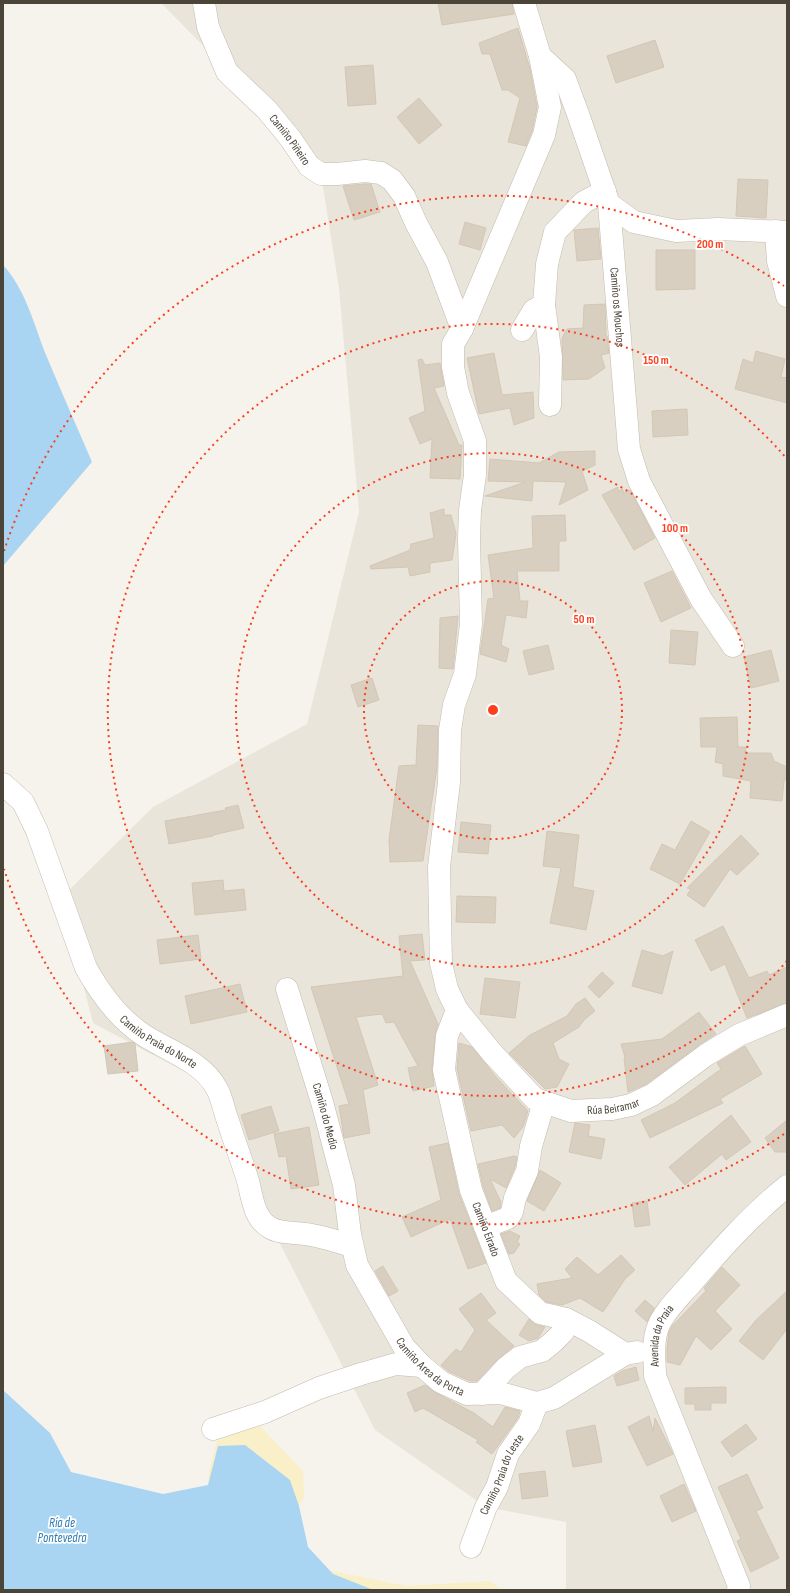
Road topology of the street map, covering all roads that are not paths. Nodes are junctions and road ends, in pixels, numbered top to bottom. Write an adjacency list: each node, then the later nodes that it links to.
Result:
1 (204, 3): 8 (street, Camiño Piñeiro)
2 (524, 3): 3 (street, Rúa Beiramar)
3 (540, 56): 4 (street, Camiño os Mouchos); 8 (street, Rúa Beiramar)
4 (607, 197): 5 (street); 7 (street); 11 (street, Camiño os Mouchos)
5 (781, 232): 6 (street)
6 (787, 296)
7 (544, 305): 9 (street); 10 (street)
8 (462, 329): 14 (street, Rúa Beiramar)
9 (522, 330)
10 (550, 405)
11 (732, 646)
12 (3, 784): 19 (street, Camiño Praia do Norte)
13 (287, 989): 19 (street, Camiño do Medio)
14 (457, 1010): 16 (street, Rúa Beiramar); 18 (street, Camiño Eirado)
15 (787, 1015): 16 (street, Rúa Beiramar)
16 (544, 1102): 18 (street)
17 (787, 1186): 21 (street, Avenida da Praia)
18 (485, 1227): 20 (street, Camiño Eirado)
19 (352, 1246): 23 (street, Camiño Area da Porta)
20 (566, 1319): 22 (street, Camiño Eirado); 24 (street)
21 (654, 1350): 22 (street); 28 (street, Avenida da Praia)
22 (625, 1354): 25 (street)
23 (422, 1366): 24 (street, Camiño Area da Porta); 26 (street)
24 (482, 1394): 25 (street, Camiño Area da Porta)
25 (537, 1403): 27 (street, Camiño Praia do Leste)
26 (213, 1430)
27 (471, 1547)
28 (738, 1590)

